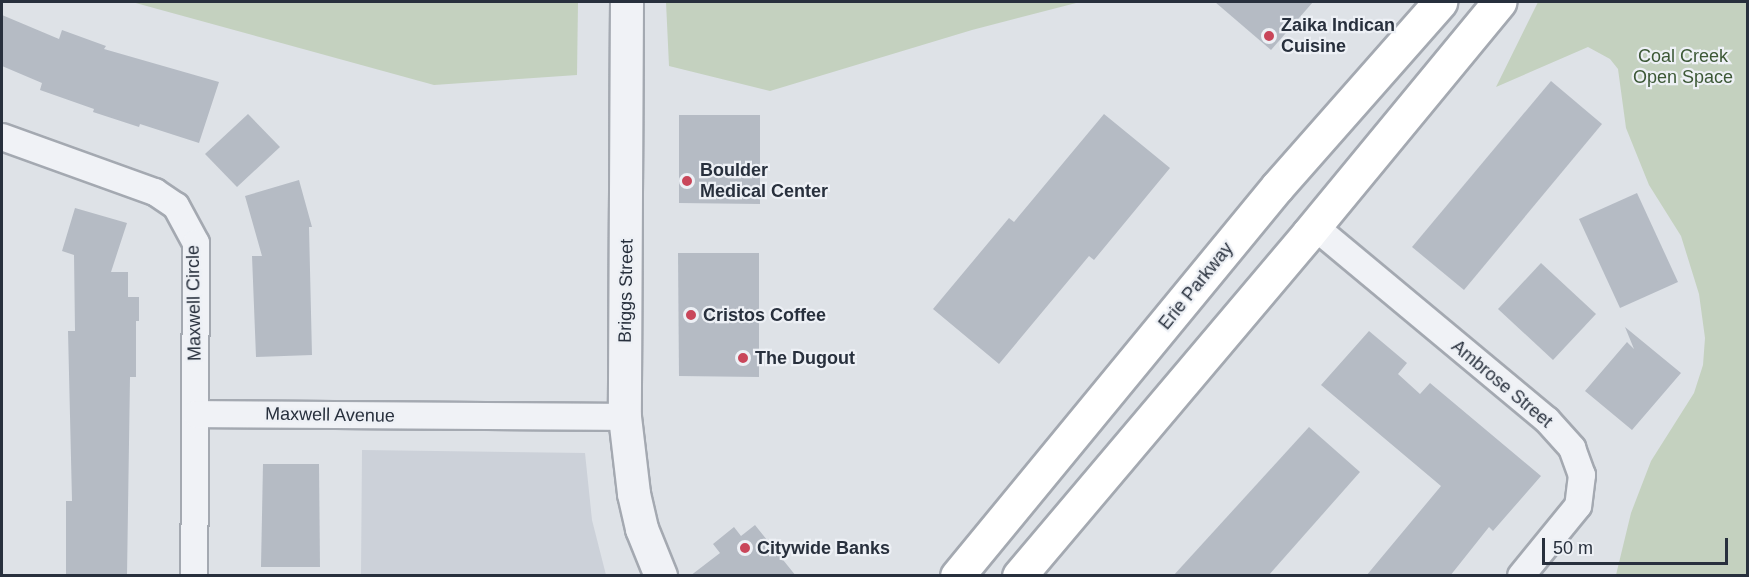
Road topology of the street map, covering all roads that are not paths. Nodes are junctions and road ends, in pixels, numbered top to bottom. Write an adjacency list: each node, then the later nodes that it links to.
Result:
1 (1440, 2): 10 (main road, Erie Parkway)
2 (1499, 2): 5 (main road)
3 (627, 14): 7 (street, Briggs Street)
4 (2, 137): 6 (street, Maxwell Circle)
5 (1314, 226): 11 (main road); 12 (street, Ambrose Street)
6 (196, 414): 7 (street, Maxwell Avenue); 8 (street)
7 (625, 417): 9 (street, Briggs Street)
8 (194, 576)
9 (661, 576)
10 (957, 576)
11 (1019, 576)
12 (1521, 576)

